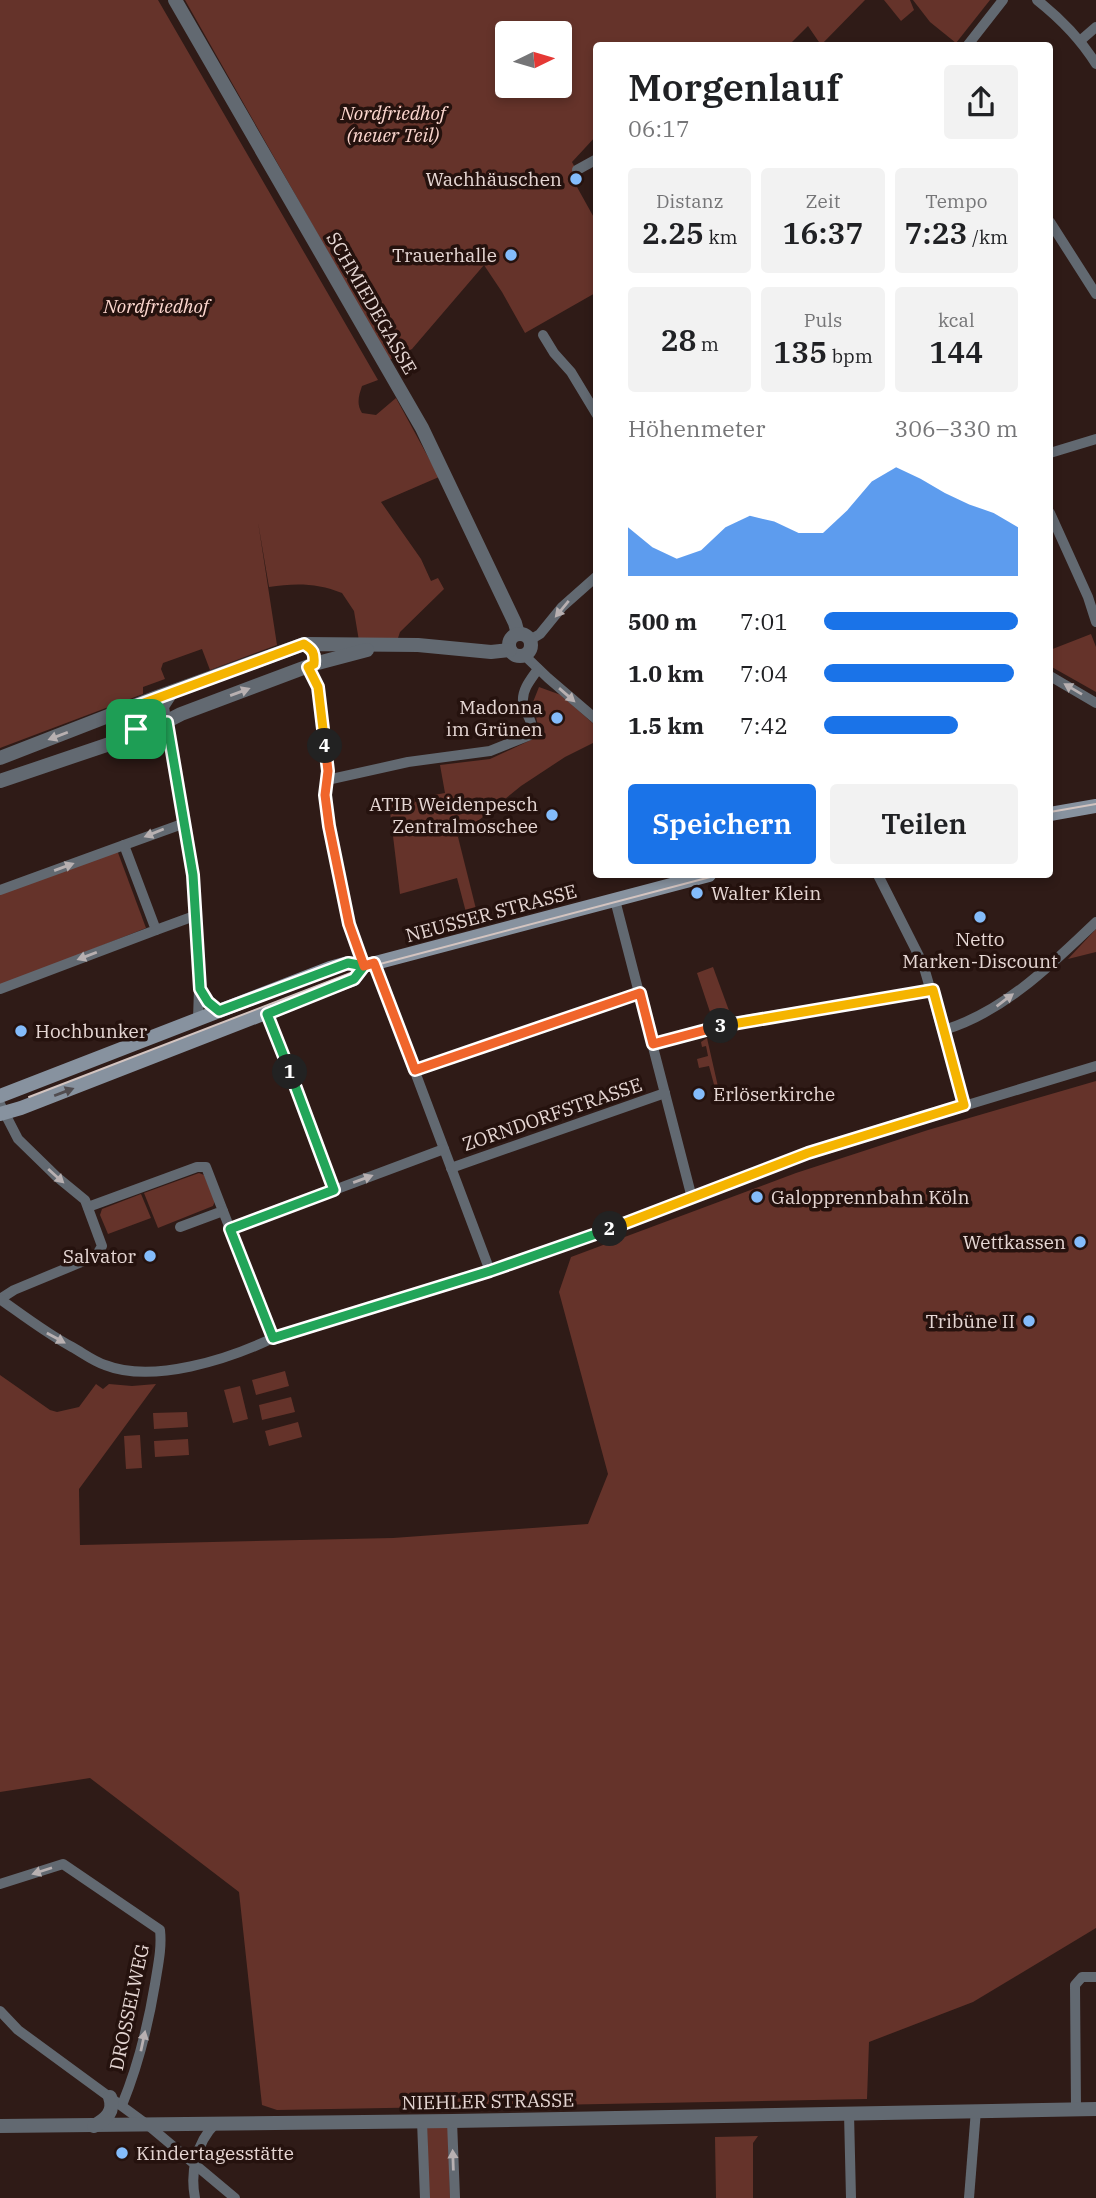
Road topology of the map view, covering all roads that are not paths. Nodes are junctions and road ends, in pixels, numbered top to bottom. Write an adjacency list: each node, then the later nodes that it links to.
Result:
1 (175, 0): 21 (street, SCHMIEDEGASSE)
2 (1003, 0): 6 (street)
3 (1037, 0): 5 (street)
4 (1096, 27): 5 (street)
5 (1081, 40): 7 (street)
6 (970, 42)
7 (1096, 64)
8 (593, 161): 9 (street)
9 (577, 170)
10 (1053, 227): 11 (street)
11 (1096, 294)
12 (543, 335): 13 (street)
13 (593, 408)
14 (1096, 439): 15 (street)
15 (1053, 452)
16 (1053, 520): 18 (street)
17 (593, 580): 21 (street, one-way to 21)
18 (1088, 597): 19 (street); 20 (street)
19 (1096, 611)
20 (1096, 622)
21 (524, 637): 24 (street)
22 (304, 644): 23 (street); 25 (street); 28 (street)
23 (385, 645): 24 (street); 25 (street)
24 (517, 652): 26 (street)
25 (311, 666): 33 (street, one-way to 25); 37 (street)
26 (538, 669): 32 (street, one-way to 32); 37 (street)
27 (1053, 678): 29 (street, one-way to 27)
28 (175, 691): 30 (street); 33 (street)
29 (1096, 703)
30 (138, 705): 31 (street); 33 (street)
31 (117, 713): 34 (street); 35 (street, one-way to 35)
32 (593, 717)
33 (167, 722): 34 (street); 40 (street)
34 (114, 744): 36 (street)
35 (0, 758)
36 (0, 780)
37 (327, 780): 49 (street)
38 (1096, 806): 39 (main road)
39 (1053, 813)
40 (185, 823): 41 (street, one-way to 41); 46 (street)
41 (124, 845): 44 (street, one-way to 41); 48 (street)
42 (698, 878): 45 (main road, NEUSSER STRASSE)
43 (880, 878): 52 (street)
44 (0, 890)
45 (615, 900): 49 (main road, NEUSSER STRASSE); 53 (street)
46 (197, 915): 48 (street); 51 (street)
47 (1096, 922): 57 (street, one-way to 47)
48 (156, 930): 50 (street, one-way to 50)
49 (369, 964): 54 (main road, NEUSSER STRASSE); 55 (main road, NEUSSER STRASSE); 60 (street)
50 (0, 989)
51 (200, 989): 54 (street); 56 (street)
52 (933, 990): 57 (street); 58 (street)
53 (640, 993): 58 (street); 60 (street)
54 (219, 1011): 56 (main road, NEUSSER STRASSE)
55 (267, 1014): 64 (main road, NEUSSER STRASSE, one-way to 55); 67 (street)
56 (198, 1019): 62 (main road, NEUSSER STRASSE)
57 (944, 1030): 63 (street)
58 (653, 1044): 61 (street)
59 (1096, 1066): 63 (street)
60 (415, 1070): 65 (street)
61 (665, 1093): 66 (street, ZORNDORFSTRASSE); 68 (street)
62 (0, 1096)
63 (964, 1105): 68 (street)
64 (1, 1111): 69 (street, one-way to 69)
65 (444, 1149): 66 (street); 67 (street, one-way to 65)
66 (451, 1168): 73 (street)
67 (334, 1190): 72 (street)
68 (692, 1198): 73 (street)
69 (88, 1207): 70 (street); 74 (street)
70 (223, 1211): 71 (street); 72 (street)
71 (180, 1227)
72 (230, 1229): 75 (street)
73 (490, 1271): 75 (street)
74 (0, 1299): 75 (street, one-way to 75)
75 (273, 1338)
76 (0, 1884): 79 (street, DROSSELWEG, one-way to 76)
77 (1096, 1976): 80 (street)
78 (0, 2011): 79 (street)
79 (116, 2101): 88 (street); 89 (street)
80 (1076, 2109): 81 (street, NIEHLER STRASSE); 82 (street, NIEHLER STRASSE)
81 (1096, 2109)
82 (976, 2110): 83 (street, NIEHLER STRASSE); 96 (street)
83 (849, 2113): 85 (street, NIEHLER STRASSE); 95 (street)
84 (422, 2121): 85 (street, NIEHLER STRASSE); 86 (street, NIEHLER STRASSE); 93 (street)
85 (452, 2121): 94 (street, one-way to 85)
86 (215, 2124): 89 (street, NIEHLER STRASSE); 90 (street)
87 (0, 2126): 88 (street, NIEHLER STRASSE)
88 (94, 2126): 89 (street, NIEHLER STRASSE)
89 (149, 2126): 90 (street)
90 (194, 2163): 91 (street); 92 (street)
91 (195, 2198)
92 (235, 2198)
93 (425, 2198)
94 (454, 2198)
95 (851, 2198)
96 (969, 2198)

